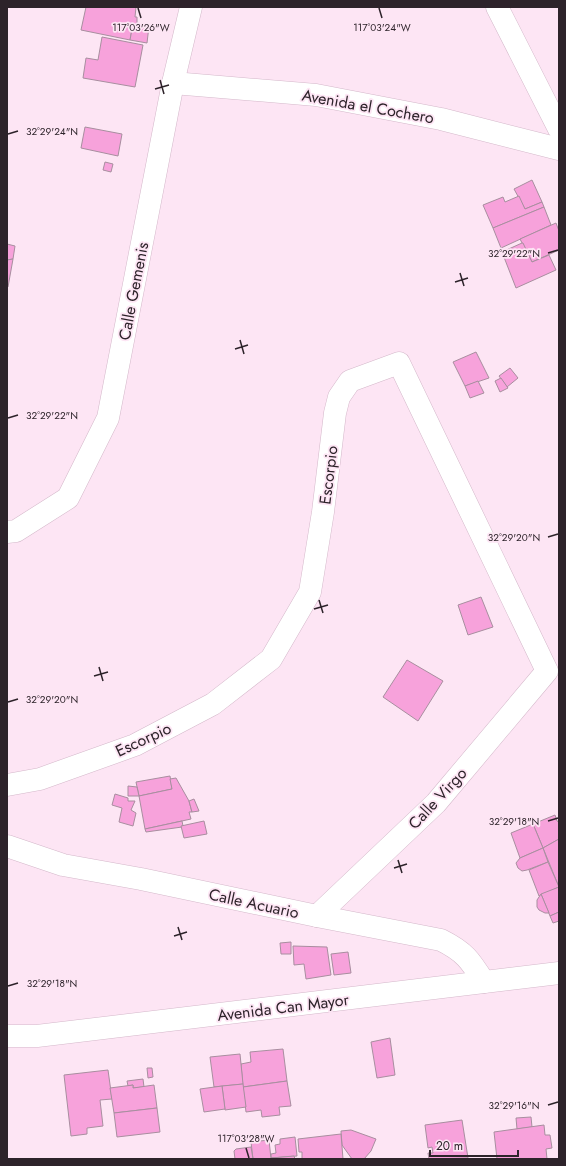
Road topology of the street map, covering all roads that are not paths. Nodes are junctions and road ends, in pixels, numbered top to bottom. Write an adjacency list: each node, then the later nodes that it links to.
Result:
1 (191, 7): 3 (street, Calle Gemenis)
2 (497, 7): 4 (street)
3 (173, 83): 5 (street, Avenida el Cochero); 6 (street, Calle Gemenis)
4 (559, 129)
5 (559, 148)
6 (7, 532)
7 (548, 671): 8 (street, Escorpio); 10 (street, Calle Virgo)
8 (7, 785)
9 (7, 846): 10 (street, Calle Acuario)
10 (317, 916): 12 (street, Calle Acuario)
11 (559, 973): 12 (street, Avenida Can Mayor)
12 (484, 982): 13 (street, Avenida Can Mayor)
13 (7, 1036)

